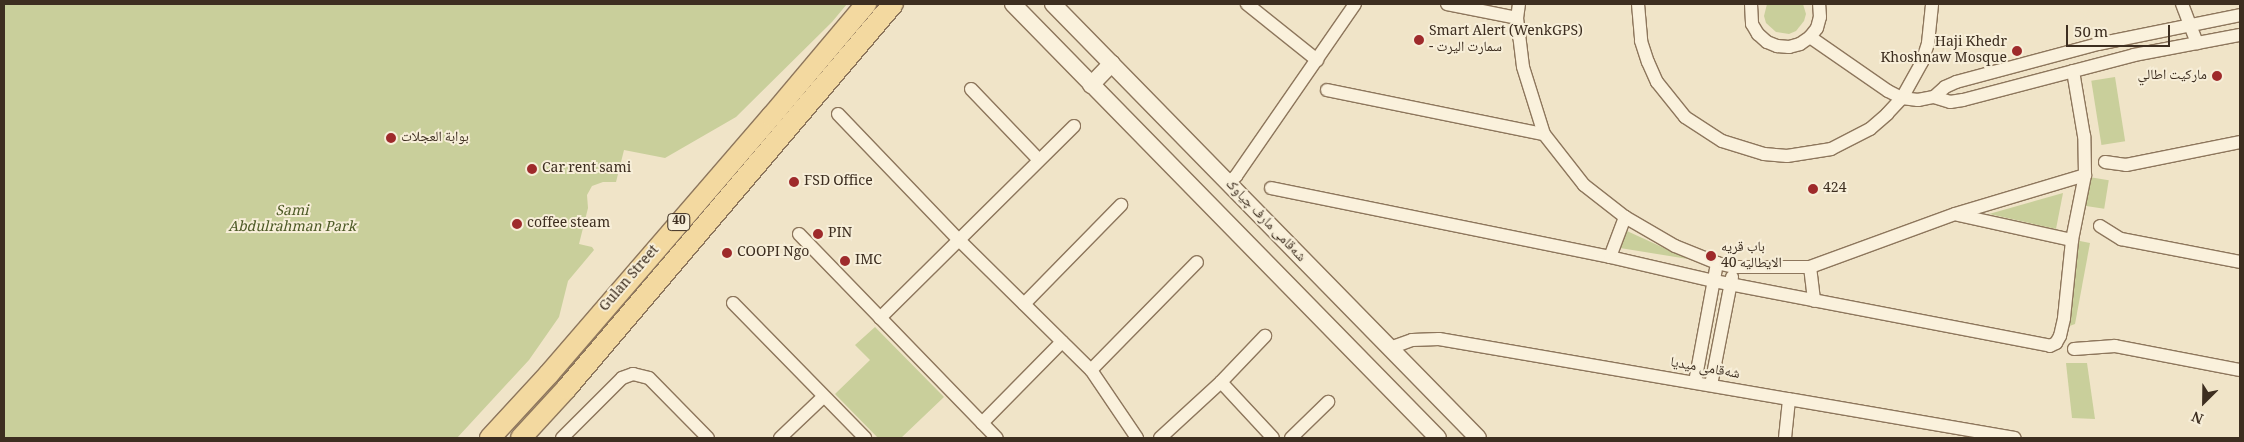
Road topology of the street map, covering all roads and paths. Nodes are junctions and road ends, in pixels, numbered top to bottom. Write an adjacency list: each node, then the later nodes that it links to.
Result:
1 (866, 4): 72 (main road, Gulan Street / 40)
2 (893, 4): 73 (main road, Gulan Street / 40)
3 (1014, 4): 23 (street, شەقامی مارف چیاوک)
4 (1053, 4): 21 (street, شەقامی مارف چیاوک)
5 (1247, 4): 20 (street)
6 (1355, 4): 20 (street)
7 (1447, 4): 15 (street)
8 (1518, 4): 15 (street)
9 (1638, 4): 27 (street)
10 (1751, 4): 18 (street)
11 (1819, 4): 18 (street)
12 (1932, 4): 27 (street)
13 (2182, 4): 16 (street)
14 (2240, 15): 16 (street)
15 (1517, 18): 30 (street)
16 (2189, 24): 19 (street); 26 (street)
17 (2240, 35): 19 (street)
18 (1810, 37): 27 (street)
19 (2197, 43): 22 (street)
20 (1317, 60): 37 (street)
21 (1112, 63): 23 (street); 37 (street, شەقامی مارف چیاوک)
22 (2073, 71): 26 (street); 36 (street)
23 (1091, 85): 82 (street, شەقامی مارف چیاوک)
24 (971, 89): 34 (street)
25 (1327, 90): 30 (street)
26 (1934, 97): 27 (street)
27 (1902, 98)
28 (838, 114): 44 (street)
29 (1074, 126): 34 (street)
30 (1544, 134): 41 (street)
31 (2240, 142): 32 (street)
32 (2217, 146): 33 (street); 35 (street)
33 (2240, 151)
34 (1039, 160): 44 (street)
35 (2105, 162)
36 (2085, 176): 40 (street); 45 (street)
37 (1228, 183): 60 (street, شەقامی مارف چیاوک)
38 (1271, 188): 46 (street)
39 (1122, 205): 56 (street)
40 (1955, 214): 45 (street); 51 (street)
41 (1625, 217): 46 (street); 49 (street)
42 (2100, 226): 48 (street)
43 (799, 234): 57 (street)
44 (958, 239): 56 (street); 57 (street)
45 (2072, 240): 54 (street)
46 (1610, 257): 52 (street)
47 (1197, 262): 62 (street)
48 (2240, 262)
49 (1717, 263): 50 (street); 52 (street)
50 (1734, 267): 51 (street); 53 (street)
51 (1810, 267): 54 (street)
52 (1714, 281): 53 (street); 65 (street)
53 (1730, 285): 54 (street); 66 (street)
54 (1814, 301)
55 (733, 303): 67 (street)
56 (1024, 304): 59 (street)
57 (880, 318): 70 (street)
58 (1265, 336): 64 (street)
59 (1062, 342): 62 (street); 70 (street)
60 (1390, 348): 65 (street, شەقامی میدیا); 83 (street, شەقامی مارف چیاوک)
61 (2074, 349): 63 (street)
62 (1091, 370): 78 (street)
63 (2240, 370)
64 (1221, 382): 79 (street); 80 (street)
65 (1695, 382): 66 (street, شەقامی میدیا)
66 (1711, 385): 68 (street, شەقامی میدیا)
67 (823, 397): 75 (street); 76 (street)
68 (1789, 398): 84 (street); 85 (street, شەقامی میدیا)
69 (1328, 402): 81 (street)
70 (982, 423): 77 (street)
71 (700, 435): 74 (street)
72 (490, 438)
73 (521, 438)
74 (562, 438)
75 (780, 438)
76 (865, 438)
77 (997, 438)
78 (1137, 438)
79 (1160, 438)
80 (1273, 438)
81 (1291, 438)
82 (1438, 438)
83 (1478, 438)
84 (1784, 438)
85 (2015, 438)

